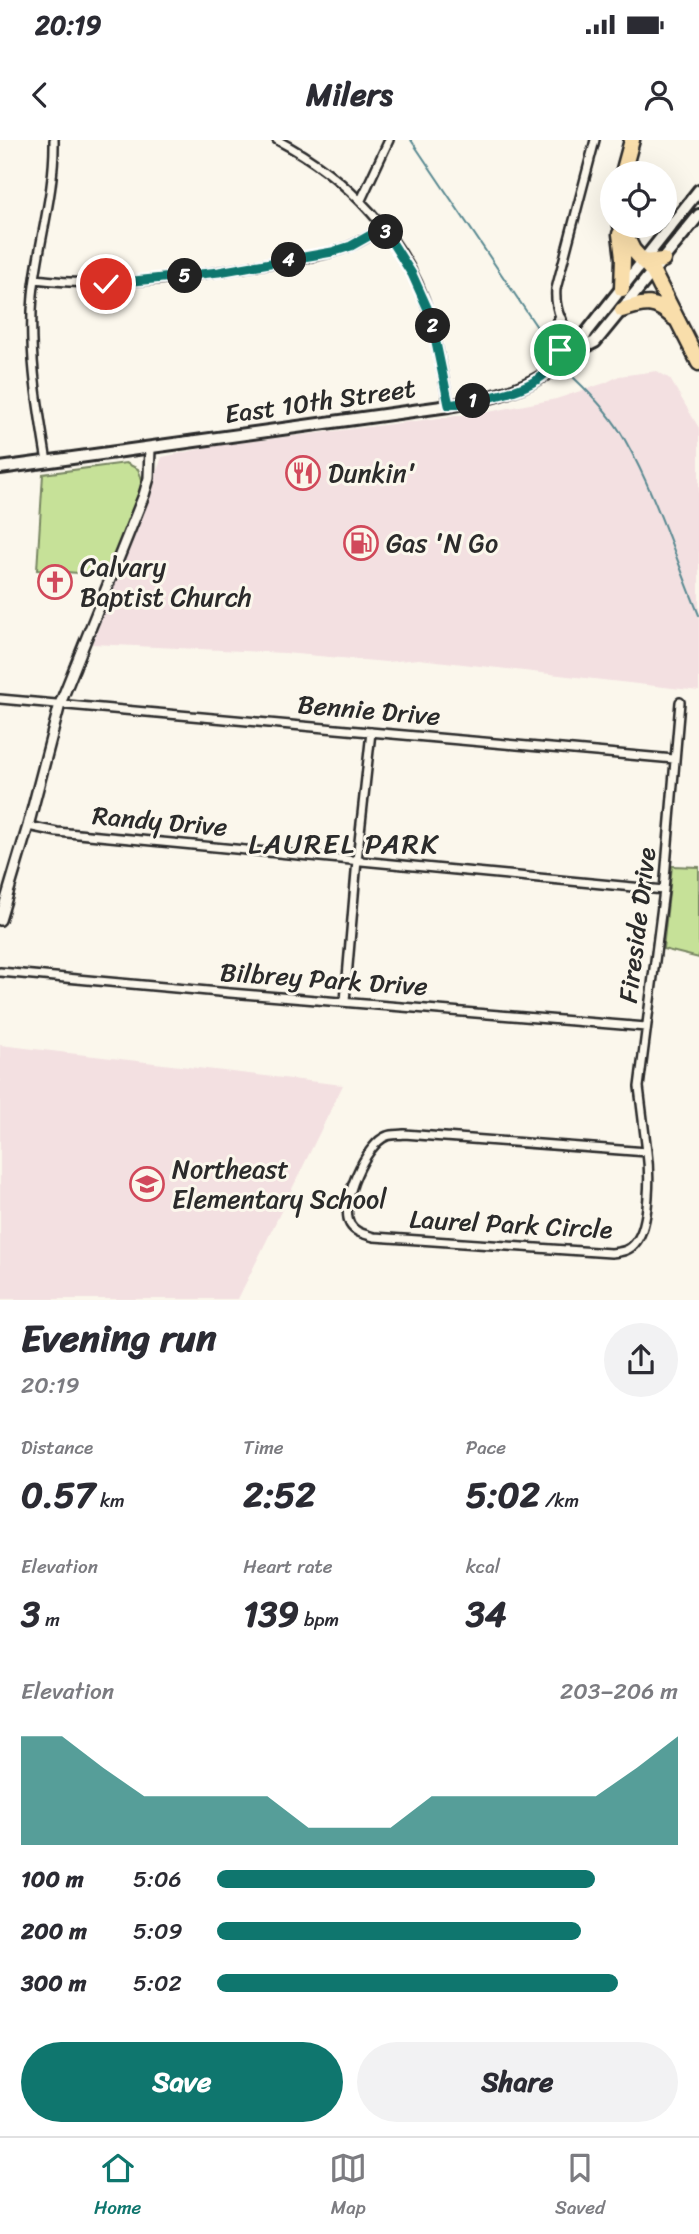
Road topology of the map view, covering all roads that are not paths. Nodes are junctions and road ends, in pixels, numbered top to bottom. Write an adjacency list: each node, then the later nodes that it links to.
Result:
1 (54, 140): 15 (street)
2 (277, 140): 8 (street)
3 (389, 140): 8 (street)
4 (595, 140): 18 (street)
5 (632, 140): 6 (highway)
6 (626, 161)
7 (699, 190): 14 (main road, East 10th Street)
8 (361, 200): 10 (street)
9 (699, 215): 13 (main road)
10 (383, 228): 15 (street); 23 (street)
11 (621, 238): 16 (highway)
12 (626, 238): 14 (highway)
13 (663, 260): 14 (highway)
14 (648, 267): 16 (main road); 17 (main road, East 10th Street); 19 (highway)
15 (36, 279): 25 (street)
16 (622, 289): 20 (main road)
17 (622, 310): 19 (highway); 20 (main road, East 10th Street)
18 (560, 319): 20 (street); 22 (main road)
19 (676, 320): 21 (highway)
20 (578, 349): 22 (main road, East 10th Street)
21 (699, 363)
22 (543, 376): 23 (main road, East 10th Street)
23 (449, 405): 24 (main road, East 10th Street)
24 (150, 448): 25 (main road, East 10th Street); 29 (street)
25 (47, 462): 26 (main road, East 10th Street)
26 (0, 468)
27 (0, 699): 29 (street, Bennie Drive)
28 (680, 702): 31 (street, Fireside Drive)
29 (60, 704): 30 (street, Bennie Drive); 32 (street)
30 (371, 732): 31 (street, Bennie Drive); 33 (street)
31 (674, 759): 34 (street, Fireside Drive)
32 (28, 826): 33 (street, Randy Drive); 35 (street)
33 (357, 860): 34 (street, Randy Drive); 37 (street)
34 (664, 890): 38 (street, Fireside Drive)
35 (0, 920)
36 (0, 972): 37 (street, Bilbrey Park Drive)
37 (345, 1002): 38 (street, Bilbrey Park Drive)
38 (646, 1027): 39 (street, Fireside Drive)
39 (647, 1152): 39 (street, Laurel Park Circle)

